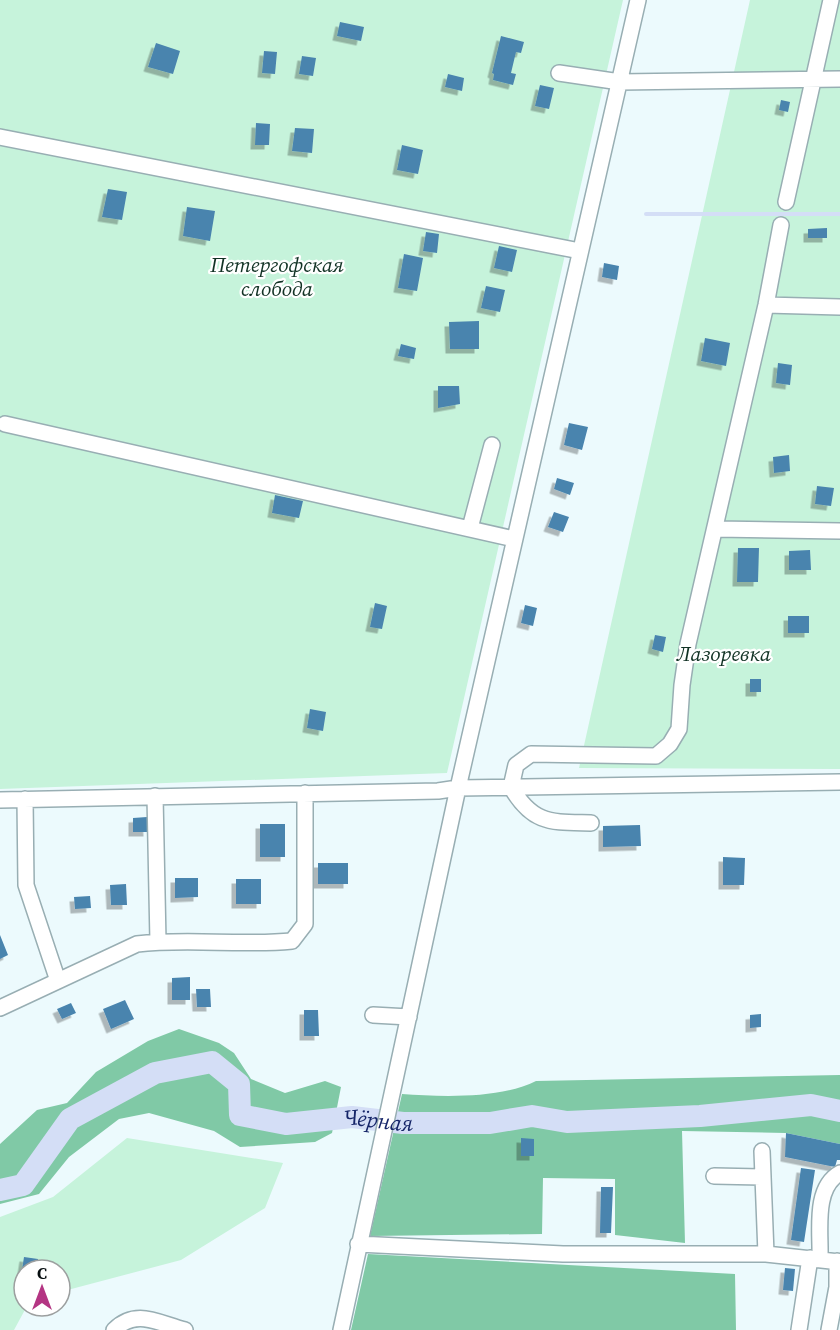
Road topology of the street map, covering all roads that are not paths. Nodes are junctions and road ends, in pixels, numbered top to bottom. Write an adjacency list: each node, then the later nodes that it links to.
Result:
1 (638, 0): 6 (street)
2 (831, 0): 4 (street)
3 (559, 74): 6 (street)
4 (814, 78): 5 (street); 6 (street); 8 (street)
5 (840, 79)
6 (620, 82): 10 (street)
7 (0, 137): 10 (street)
8 (786, 202)
9 (781, 225): 11 (street)
10 (580, 251): 18 (street)
11 (766, 305): 12 (street); 16 (street)
12 (840, 307)
13 (5, 424): 15 (street)
14 (492, 445): 15 (street)
15 (470, 528): 18 (street)
16 (716, 529): 17 (street); 20 (street)
17 (840, 531)
18 (514, 538): 21 (street)
19 (840, 782): 20 (street)
20 (511, 787): 21 (street); 26 (street)
21 (458, 788): 22 (street); 31 (street)
22 (305, 793): 23 (street); 27 (street)
23 (155, 796): 24 (street); 27 (street)
24 (25, 799): 25 (street); 28 (street)
25 (0, 800)
26 (591, 823)
27 (158, 942): 28 (street)
28 (58, 981): 29 (street)
29 (0, 1008)
30 (373, 1015): 31 (street)
31 (409, 1017): 36 (street)
32 (762, 1151): 35 (street)
33 (840, 1173): 38 (street)
34 (714, 1176): 35 (street)
35 (761, 1177): 37 (street)
36 (358, 1244): 37 (street); 43 (street)
37 (766, 1254): 38 (street)
38 (815, 1258): 39 (street); 44 (street)
39 (838, 1262): 40 (street)
40 (837, 1303): 45 (street)
41 (114, 1330): 42 (street)
42 (185, 1330)
43 (341, 1330)
44 (799, 1330)
45 (829, 1330)

